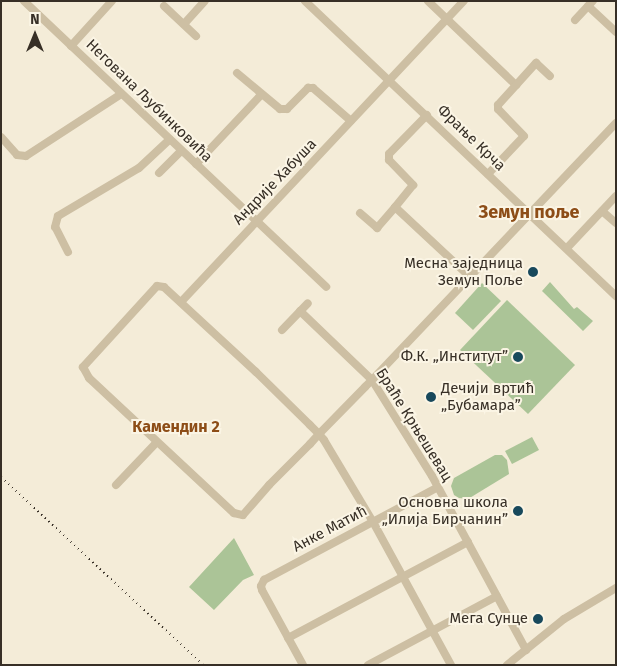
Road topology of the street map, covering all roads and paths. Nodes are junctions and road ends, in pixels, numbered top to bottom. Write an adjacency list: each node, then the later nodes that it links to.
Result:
1 (24, 1): 14 (street, Негована Љубинковића)
2 (112, 1): 14 (street)
3 (205, 1): 11 (street)
4 (305, 1): 17 (street, Фрање Крча)
5 (428, 1): 9 (street)
6 (464, 1): 9 (street, Андрије Хабуша)
7 (590, 4): 10 (street); 12 (street)
8 (164, 6): 11 (street)
9 (448, 19): 17 (street, Андрије Хабуша); 18 (street)
10 (575, 20)
11 (184, 24): 13 (street)
12 (616, 32)
13 (196, 36)
14 (72, 46): 19 (street, Негована Љубинковића)
15 (237, 73): 20 (street)
16 (550, 76): 18 (street)
17 (389, 81): 21 (street, Фрање Крча); 22 (street, Андрије Хабуша)
18 (516, 85): 29 (street)
19 (121, 94): 24 (street); 25 (street, Негована Љубинковића)
20 (261, 95): 22 (street); 27 (street)
21 (426, 115): 29 (street, Фрање Крча); 31 (street)
22 (351, 122): 35 (street, Андрије Хабуша)
23 (616, 123): 34 (street)
24 (1, 137)
25 (169, 140): 26 (street, Негована Љубинковића); 38 (street)
26 (181, 151): 27 (street, Негована Љубинковића); 28 (street)
27 (196, 164): 35 (street, Негована Љубинковића)
28 (159, 173)
29 (488, 174): 34 (street, Фрање Крча)
30 (616, 196): 32 (street)
31 (395, 208): 33 (street); 39 (street)
32 (602, 211): 36 (street); 37 (street)
33 (360, 213)
34 (530, 213): 37 (street, Фрање Крча); 39 (street)
35 (255, 222): 40 (street, Негована Љубинковића); 42 (street, Андрије Хабуша)
36 (616, 223)
37 (567, 248): 41 (street, Фрање Крча)
38 (68, 252)
39 (469, 276): 46 (street)
40 (326, 287)
41 (616, 296)
42 (181, 302): 47 (street); 48 (street)
43 (308, 303): 44 (street)
44 (300, 311): 45 (street); 46 (street, Браће Крњешевац)
45 (282, 330)
46 (372, 380): 47 (street); 50 (street, Браће Крњешевац)
47 (319, 434): 48 (street); 51 (street)
48 (157, 442): 49 (street)
49 (116, 485)
50 (438, 487): 51 (street, Анке Матић); 52 (street, Браће Крњешевац)
51 (373, 522): 53 (street); 57 (street, Анке Матић)
52 (468, 542): 53 (street); 55 (street, Браће Крњешевац)
53 (404, 576): 56 (street); 57 (street)
54 (616, 588): 58 (street)
55 (497, 596): 56 (street); 58 (street, Браће Крњешевац)
56 (433, 630): 60 (street); 61 (street)
57 (288, 638): 59 (street)
58 (526, 650): 62 (street)
59 (303, 665)
60 (368, 665)
61 (451, 665)
62 (507, 665)

